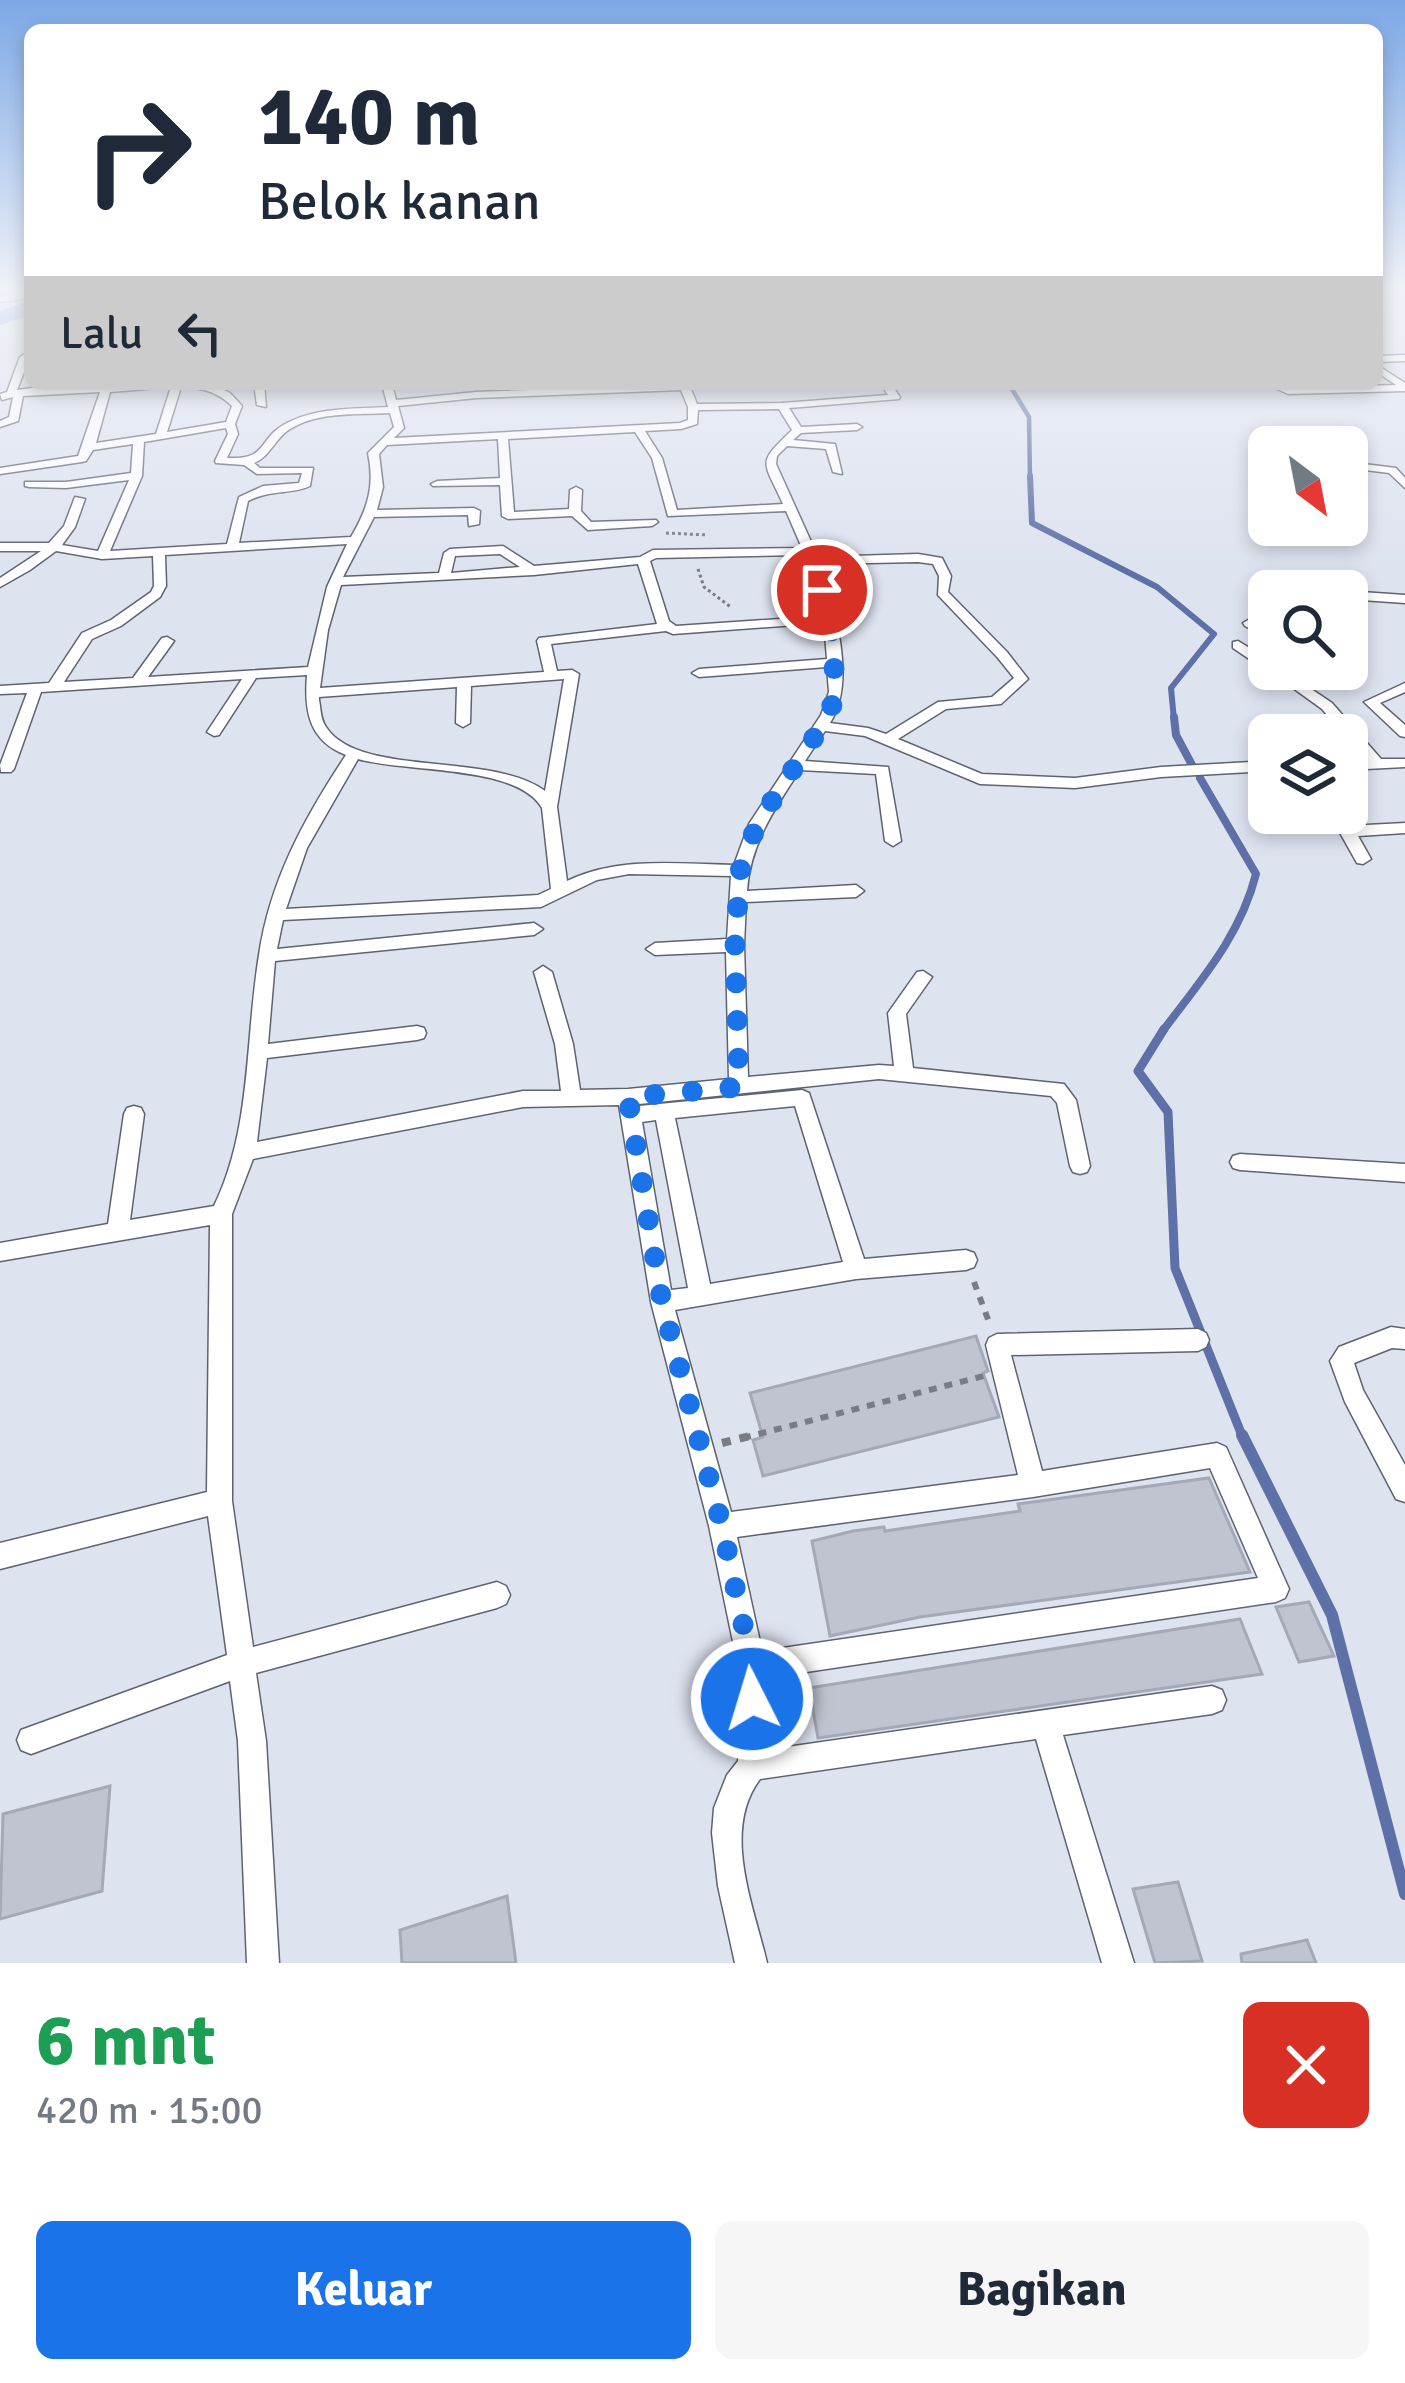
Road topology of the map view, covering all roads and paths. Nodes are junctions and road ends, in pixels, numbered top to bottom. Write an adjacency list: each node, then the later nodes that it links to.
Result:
1 (48, 390): 12 (street)
2 (106, 390): 30 (street)
3 (175, 390): 24 (street)
4 (217, 390): 20 (street)
5 (260, 390): 15 (street)
6 (389, 390): 17 (street)
7 (580, 390): 17 (street)
8 (686, 390): 18 (street)
9 (890, 390): 13 (street)
10 (1286, 390): 11 (street)
11 (1317, 390)
12 (12, 398): 14 (street); 19 (street)
13 (847, 402): 16 (street); 21 (street)
14 (38, 403)
15 (262, 405)
16 (782, 406): 18 (street); 23 (street)
17 (393, 407): 28 (street); 31 (street)
18 (693, 407): 22 (street)
19 (0, 424)
20 (230, 424): 24 (street); 32 (street)
21 (857, 427): 23 (street); 27 (street)
22 (638, 429): 25 (street); 45 (street)
23 (798, 430): 29 (street)
24 (161, 433): 26 (street)
25 (503, 439): 28 (street); 38 (street)
26 (139, 440): 30 (street); 37 (street)
27 (866, 440)
28 (386, 442): 48 (street)
29 (788, 443): 36 (street); 45 (street)
30 (89, 447): 35 (street)
31 (264, 449): 32 (street); 33 (street)
32 (224, 452): 33 (street)
33 (252, 467): 42 (street); 42 (street)
34 (1368, 468): 41 (street)
35 (0, 471)
36 (838, 472)
37 (136, 476): 39 (street); 56 (street)
38 (506, 481): 40 (street); 47 (street)
39 (28, 484)
40 (437, 484)
41 (1405, 485)
42 (263, 489): 53 (street)
43 (576, 490): 47 (street)
44 (80, 499): 52 (street)
45 (788, 507): 57 (street)
46 (492, 510): 48 (street)
47 (575, 512): 49 (street)
48 (371, 514): 50 (street)
49 (652, 522)
50 (358, 540): 53 (street); 61 (street)
51 (0, 547): 52 (street)
52 (55, 547): 56 (street); 62 (street)
53 (232, 548): 55 (street)
54 (694, 551): 57 (street); 58 (street); 66 (path)
55 (159, 553): 56 (street); 78 (street)
56 (102, 556)
57 (813, 556): 65 (street); 88 (street)
58 (643, 560): 59 (street); 67 (street)
59 (534, 571): 60 (street); 60 (street)
60 (444, 577): 61 (street)
61 (337, 580): 72 (street)
62 (0, 583)
63 (1368, 596): 64 (street)
64 (1405, 599)
65 (830, 619): 66 (street); 71 (street)
66 (747, 623): 67 (street)
67 (665, 627): 73 (street)
68 (167, 641): 77 (street)
69 (1238, 645): 70 (street)
70 (1248, 652)
71 (832, 663): 75 (street); 85 (street)
72 (311, 670): 74 (street); 83 (street)
73 (551, 673): 76 (street); 96 (street)
74 (252, 674): 77 (street); 86 (street)
75 (699, 674)
76 (464, 680): 83 (street); 84 (street)
77 (138, 681): 78 (street)
78 (55, 685): 79 (street)
79 (36, 687): 81 (street); 95 (street)
80 (1405, 687): 87 (street)
81 (0, 690)
82 (1304, 690): 92 (street)
83 (313, 693): 89 (street)
84 (463, 723)
85 (821, 725): 88 (street); 90 (street)
86 (214, 731)
87 (1405, 734)
88 (889, 739): 93 (street)
89 (353, 756): 96 (street); 104 (street)
90 (794, 764): 98 (street); 100 (street)
91 (1368, 764): 92 (street)
92 (1377, 764): 94 (street)
93 (1248, 767)
94 (1402, 768)
95 (7, 769)
96 (550, 806): 101 (street)
97 (1405, 828): 99 (street)
98 (892, 842)
99 (1364, 859)
100 (740, 871): 101 (street); 103 (street)
101 (559, 888): 104 (street)
102 (856, 891): 103 (street)
103 (739, 897): 106 (street)
104 (274, 916): 108 (street)
105 (534, 929): 108 (street)
106 (735, 945): 107 (street); 114 (street)
107 (655, 949)
108 (267, 956): 112 (street)
109 (543, 972): 115 (street)
110 (923, 977): 113 (street)
111 (417, 1033): 112 (street)
112 (257, 1052): 119 (street)
113 (904, 1073): 114 (street); 121 (street)
114 (739, 1087): 116 (street)
115 (571, 1096): 116 (street); 119 (street)
116 (630, 1106): 117 (street); 129 (street)
117 (664, 1112): 127 (street); 128 (street)
118 (134, 1114): 124 (street)
119 (243, 1154): 123 (street)
120 (1240, 1162): 122 (street)
121 (1080, 1166)
122 (1405, 1173)
123 (221, 1214): 124 (street); 137 (street)
124 (118, 1231): 125 (street)
125 (0, 1252)
126 (966, 1260): 127 (street); 132 (path)
127 (856, 1269): 128 (street)
128 (701, 1295): 129 (street)
129 (662, 1302): 134 (street)
130 (1198, 1340): 132 (street)
131 (1405, 1340): 136 (street)
132 (997, 1345): 133 (street)
133 (1003, 1372): 134 (path); 135 (street)
134 (699, 1450): 138 (street)
135 (1033, 1485): 138 (street); 142 (street)
136 (1405, 1490)
137 (219, 1501): 139 (street); 141 (street)
138 (722, 1526): 142 (street)
139 (0, 1556)
140 (497, 1595): 141 (street)
141 (242, 1663): 145 (street); 147 (street)
142 (752, 1666): 146 (street)
143 (1212, 1700): 144 (street)
144 (1045, 1723): 146 (street); 149 (street)
145 (31, 1740)
146 (752, 1766): 148 (street)
147 (263, 1963)
148 (752, 1963)
149 (1118, 1963)

